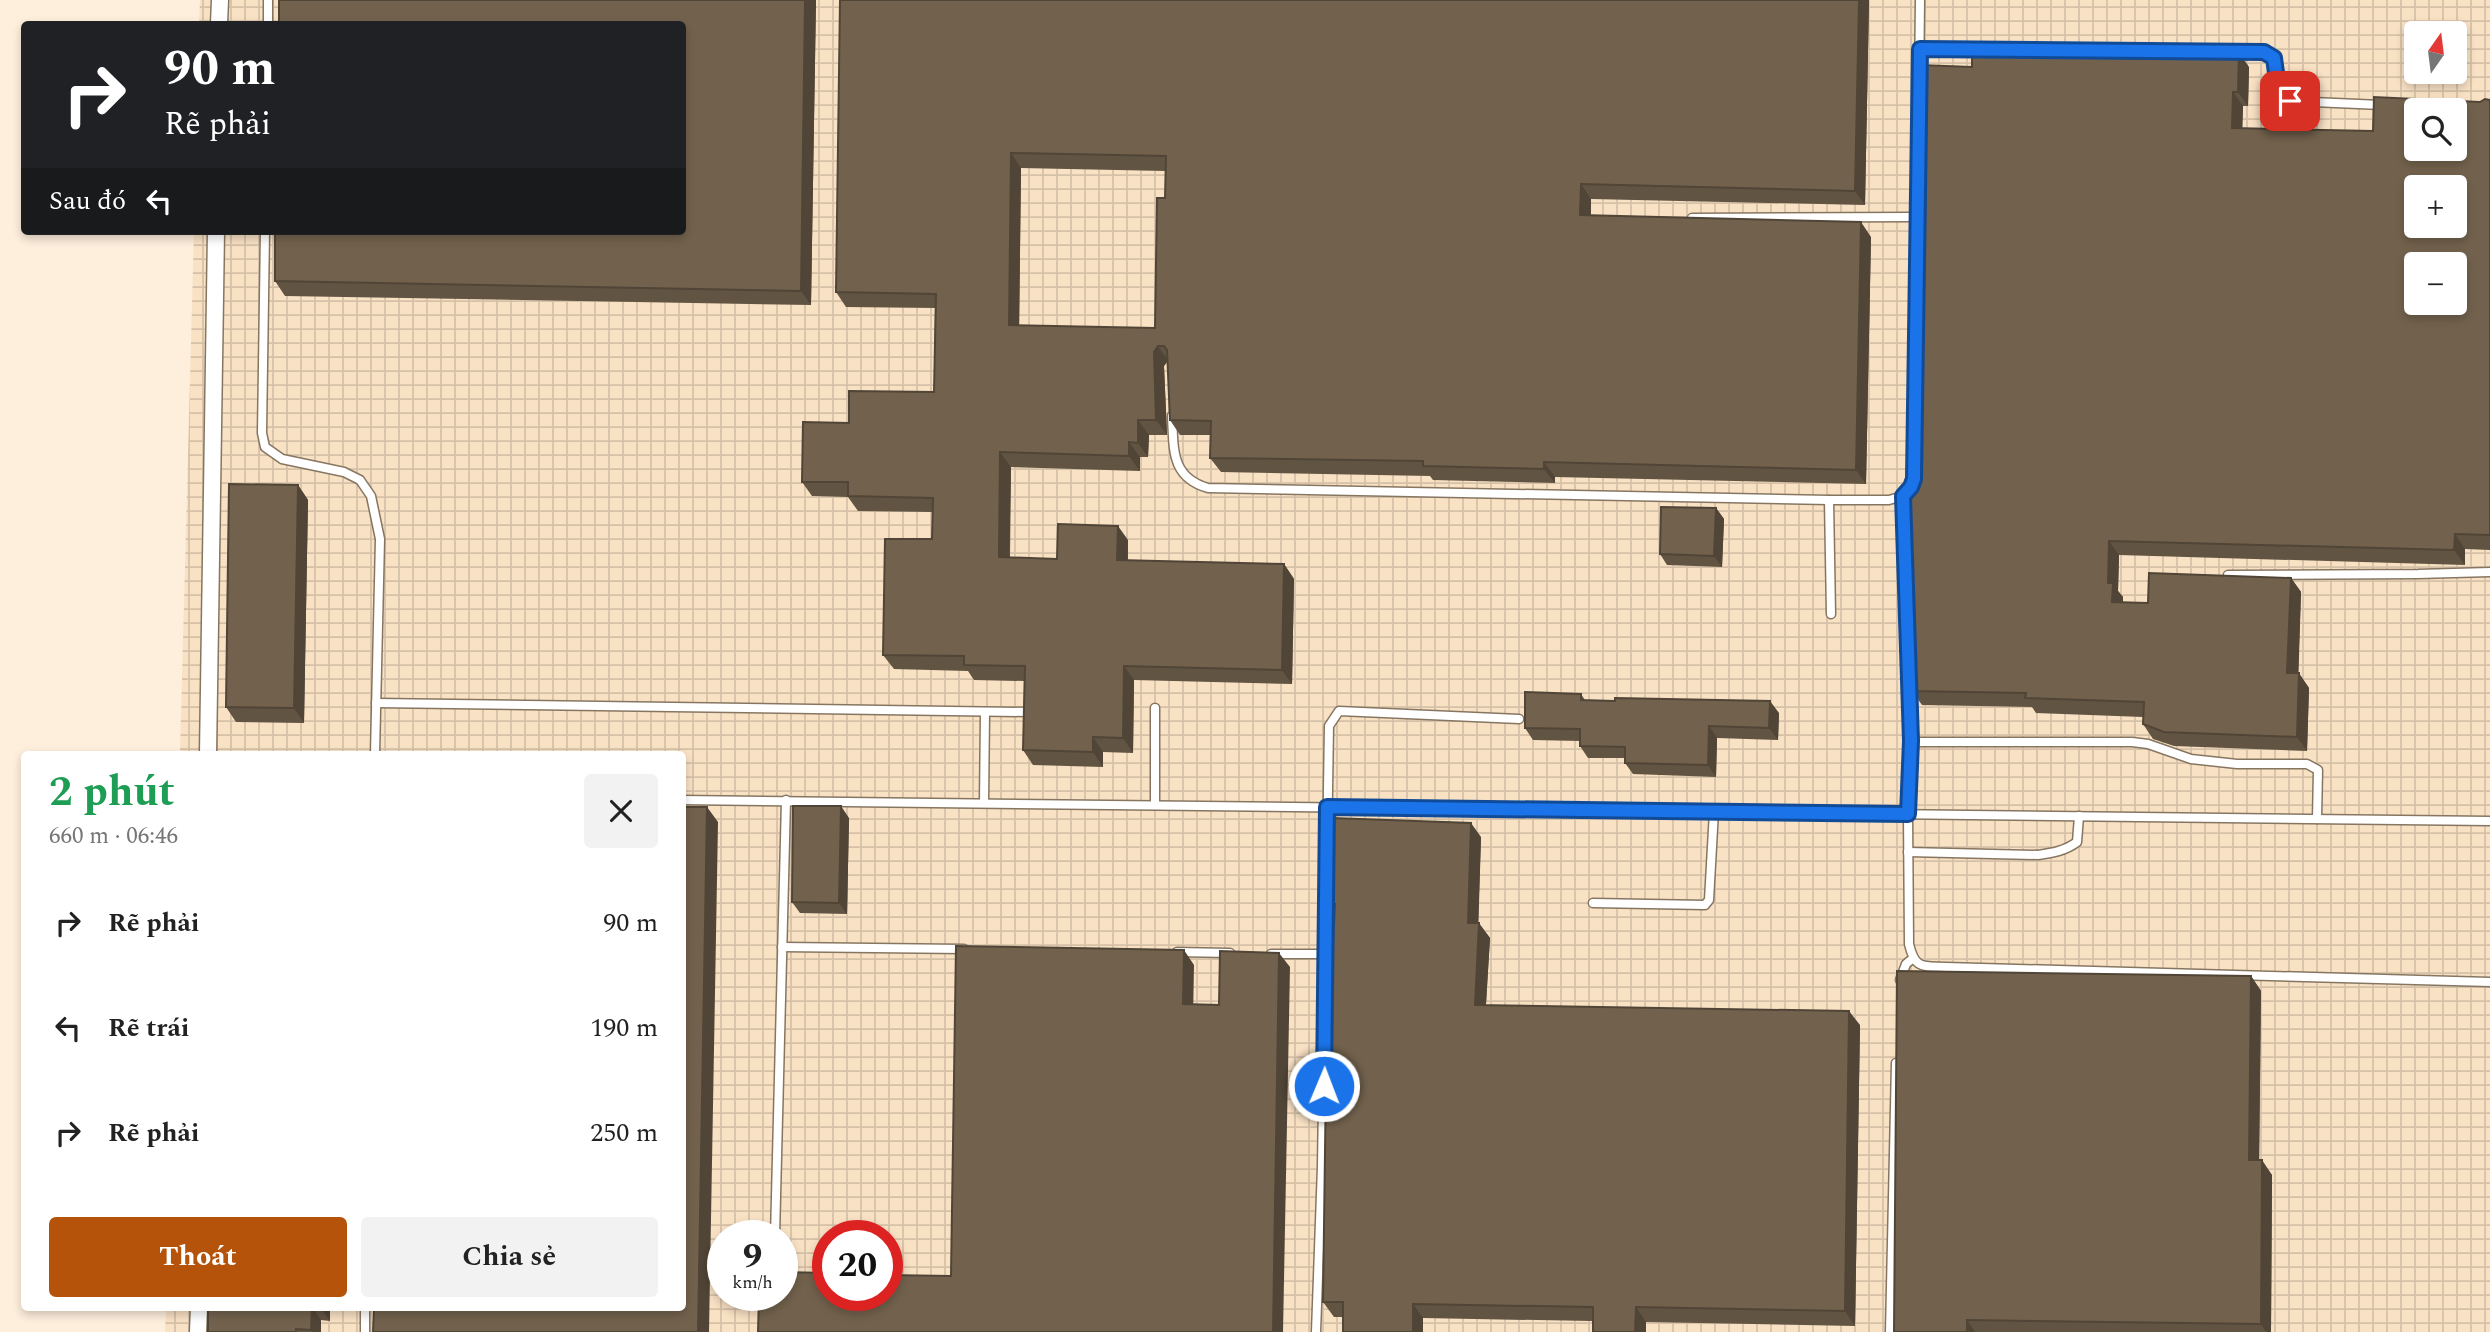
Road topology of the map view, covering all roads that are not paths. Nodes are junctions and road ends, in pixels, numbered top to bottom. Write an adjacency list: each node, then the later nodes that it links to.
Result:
1 (220, 0): 4 (street)
2 (268, 0): 5 (lane)
3 (1920, 0): 6 (lane)
4 (219, 21)
5 (268, 21)
6 (1920, 49): 7 (lane); 9 (lane)
7 (1987, 50)
8 (2218, 52): 10 (lane)
9 (1919, 91)
10 (2396, 106)
11 (1917, 203): 12 (lane)
12 (1917, 217): 13 (lane); 16 (lane)
13 (1676, 218)
14 (216, 235): 30 (street)
15 (265, 235): 24 (lane)
16 (1916, 327)
17 (1172, 406): 20 (lane)
18 (1914, 479): 19 (lane)
19 (1903, 496): 20 (lane); 29 (lane)
20 (1829, 500): 23 (lane)
21 (2490, 572): 22 (lane)
22 (2228, 575)
23 (1831, 614)
24 (376, 703): 26 (lane); 31 (lane)
25 (1155, 708): 35 (lane)
26 (985, 712): 27 (lane); 34 (lane)
27 (1026, 712)
28 (1519, 719): 36 (lane)
29 (1911, 741): 38 (lane); 40 (lane)
30 (208, 751)
31 (375, 751)
32 (686, 800): 33 (lane)
33 (786, 800): 34 (lane); 44 (lane)
34 (984, 803): 35 (lane)
35 (1155, 805): 36 (lane)
36 (1327, 807): 37 (lane); 49 (lane)
37 (1714, 811): 38 (lane); 43 (lane)
38 (1908, 814): 39 (lane); 42 (lane)
39 (2079, 816): 40 (lane); 42 (lane)
40 (2317, 819): 41 (lane)
41 (2490, 821)
42 (1908, 852): 50 (lane)
43 (1594, 903)
44 (782, 947): 45 (lane); 54 (lane)
45 (975, 949)
46 (1167, 952): 47 (lane)
47 (1246, 953)
48 (1259, 953): 49 (lane)
49 (1325, 954): 59 (lane)
50 (1912, 959): 51 (lane); 52 (lane)
51 (2490, 982)
52 (1899, 992)
53 (1897, 1056): 60 (lane)
54 (775, 1220)
55 (199, 1311): 57 (street)
56 (365, 1311): 58 (lane)
57 (198, 1332)
58 (365, 1332)
59 (1316, 1332)
60 (1890, 1332)

